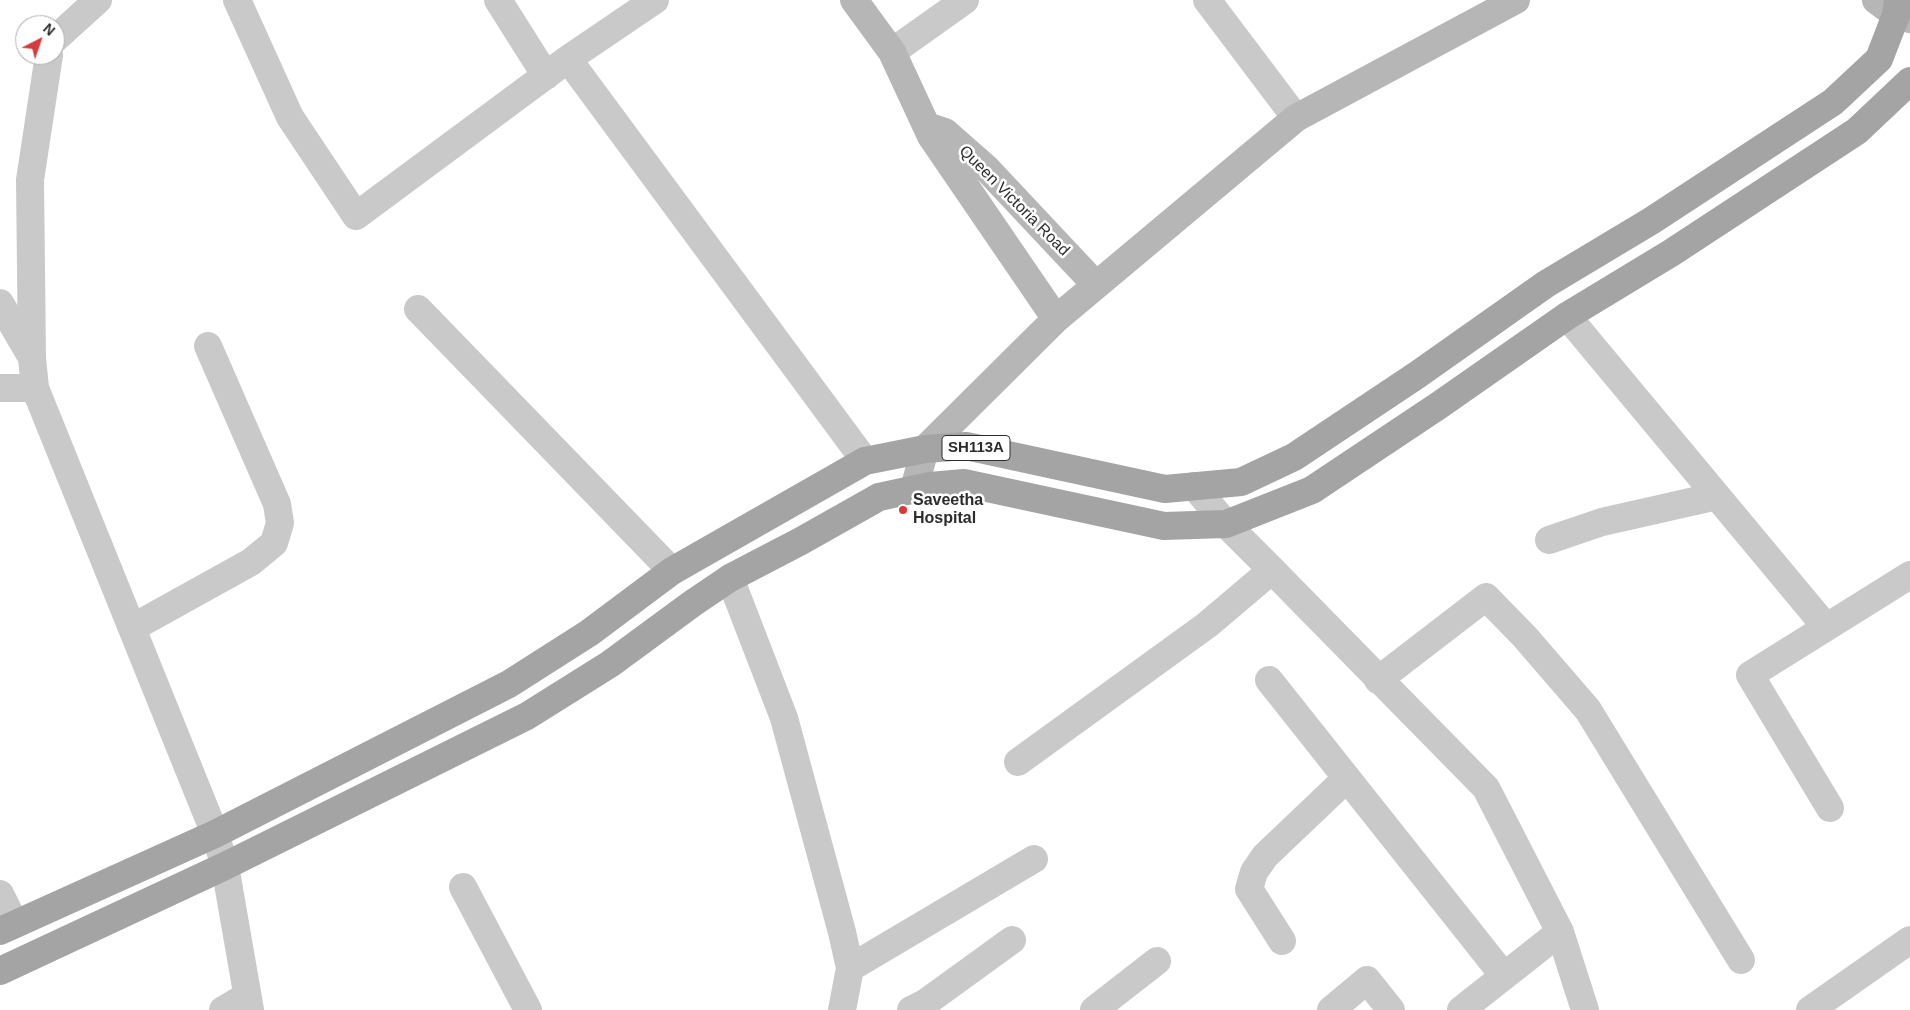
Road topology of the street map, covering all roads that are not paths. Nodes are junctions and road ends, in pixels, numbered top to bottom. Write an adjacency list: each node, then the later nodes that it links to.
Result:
1 (98, 0): 10 (street)
2 (237, 0): 14 (street)
3 (498, 0): 14 (street)
4 (655, 0): 12 (street)
5 (854, 0): 11 (street, Queen Victoria Road)
6 (965, 0): 11 (street)
7 (1207, 0): 16 (street)
8 (1516, 0): 16 (street)
9 (1895, 9): 29 (main road, SH113A)
10 (65, 30)
11 (892, 52): 17 (street, Queen Victoria Road)
12 (568, 59): 14 (street); 28 (street)
13 (47, 65): 24 (street)
14 (546, 76)
15 (1910, 81): 21 (main road, SH113A)
16 (1296, 118): 18 (street)
17 (926, 126): 18 (street, Queen Victoria Road); 22 (street, Queen Victoria Road)
18 (1096, 285): 22 (street)
19 (0, 304): 24 (street)
20 (418, 309): 35 (street)
21 (1567, 316): 31 (street); 32 (main road, SH113A)
22 (1056, 318): 27 (street)
23 (208, 346): 39 (street)
24 (32, 358): 26 (street)
25 (0, 388): 26 (street)
26 (35, 388): 39 (street)
27 (925, 449): 28 (main road, SH113A); 29 (main road, SH113A); 30 (street)
28 (865, 462): 35 (main road, SH113A)
29 (1194, 486): 32 (street)
30 (914, 489): 32 (main road, SH113A); 37 (main road, SH113A)
31 (1718, 496): 33 (street); 38 (street)
32 (1226, 524): 34 (street)
33 (1550, 540)
34 (1272, 570): 41 (street); 42 (street)
35 (672, 571): 45 (main road, SH113A)
36 (1910, 575): 38 (street)
37 (730, 578): 47 (main road, SH113A); 57 (street)
38 (1826, 627): 44 (street)
39 (132, 628): 45 (street)
40 (1269, 680): 43 (street)
41 (1378, 680): 51 (street); 55 (street)
42 (1018, 762)
43 (1347, 778): 54 (street); 59 (street)
44 (1830, 808)
45 (215, 834): 47 (street); 50 (main road, SH113A)
46 (1034, 859): 57 (street)
47 (225, 866): 58 (main road, SH113A); 60 (street)
48 (464, 887): 62 (street)
49 (0, 894): 50 (street)
50 (8, 928)
51 (1560, 932): 59 (street); 69 (street)
52 (1012, 940): 64 (street)
53 (1910, 940): 70 (street)
54 (1282, 941)
55 (1741, 960)
56 (1157, 961): 65 (street)
57 (850, 968): 63 (street)
58 (0, 971)
59 (1504, 976): 68 (street)
60 (248, 1003): 61 (street)
61 (222, 1010)
62 (528, 1010)
63 (842, 1010)
64 (911, 1010)
65 (1094, 1010)
66 (1330, 1010): 67 (street)
67 (1391, 1010)
68 (1461, 1010)
69 (1585, 1010)
70 (1810, 1010)

